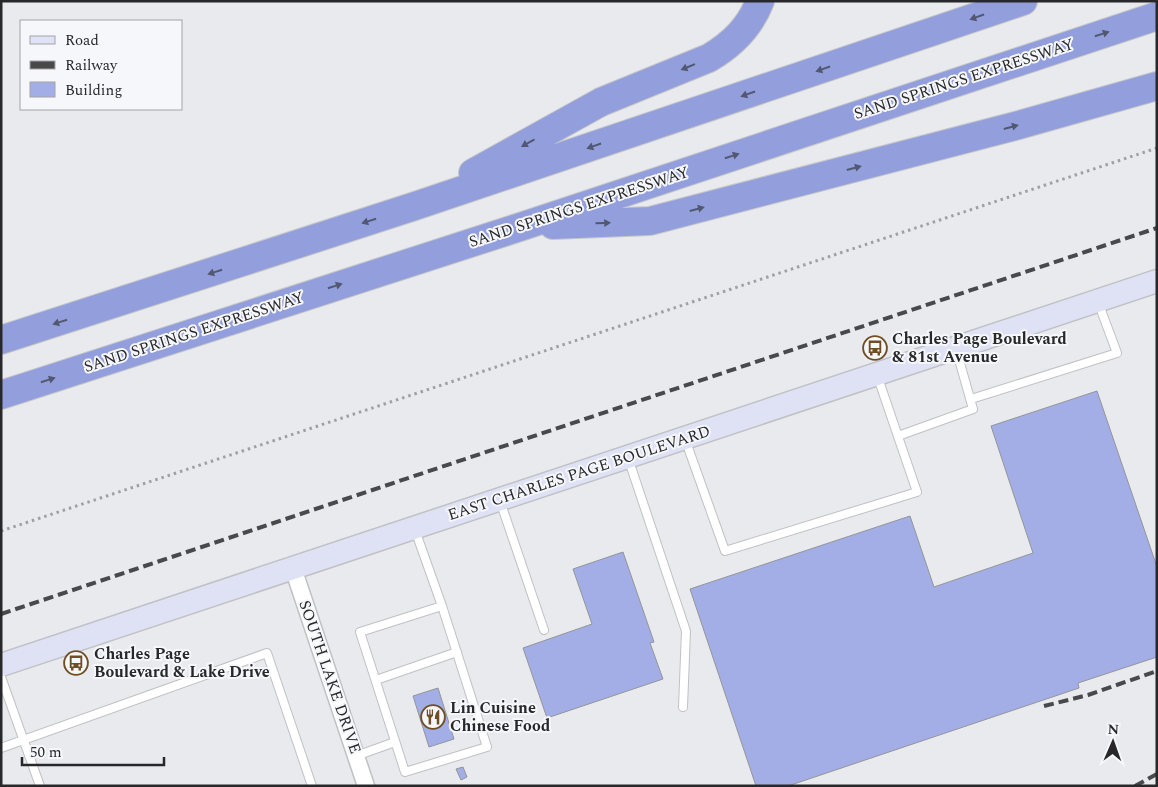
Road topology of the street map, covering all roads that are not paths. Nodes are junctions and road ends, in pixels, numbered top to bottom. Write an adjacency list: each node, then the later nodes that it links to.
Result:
1 (760, 1): 5 (highway, one-way to 5)
2 (1023, 1): 5 (highway, one-way to 5)
3 (1157, 16): 6 (highway, SAND SPRINGS EXPRESSWAY, one-way to 3)
4 (1157, 86): 6 (highway, one-way to 4)
5 (415, 206): 9 (highway, one-way to 9)
6 (520, 227): 12 (highway, SAND SPRINGS EXPRESSWAY, one-way to 6)
7 (1157, 281): 8 (main road, EAST CHARLES PAGE BOULEVARD)
8 (1098, 300): 10 (main road, EAST CHARLES PAGE BOULEVARD); 13 (lane)
9 (1, 340)
10 (956, 347): 11 (main road, EAST CHARLES PAGE BOULEVARD); 13 (lane)
11 (877, 374): 14 (lane); 15 (main road, EAST CHARLES PAGE BOULEVARD)
12 (1, 395)
13 (971, 399): 14 (lane)
14 (898, 436): 15 (lane)
15 (685, 437): 16 (main road, EAST CHARLES PAGE BOULEVARD)
16 (628, 456): 17 (main road, EAST CHARLES PAGE BOULEVARD); 26 (lane)
17 (499, 499): 18 (main road, EAST CHARLES PAGE BOULEVARD); 21 (lane)
18 (414, 528): 19 (main road, EAST CHARLES PAGE BOULEVARD); 20 (lane)
19 (293, 568): 23 (main road, EAST CHARLES PAGE BOULEVARD); 30 (street, SOUTH LAKE DRIVE)
20 (442, 606): 22 (lane); 25 (lane)
21 (544, 630)
22 (457, 652): 25 (lane); 28 (lane)
23 (1, 665)
24 (1, 677): 27 (lane)
25 (376, 680): 28 (lane)
26 (683, 707)
27 (24, 740): 29 (lane); 31 (lane); 32 (lane)
28 (395, 742): 30 (lane)
29 (1, 748)
30 (356, 756): 33 (street, SOUTH LAKE DRIVE)
31 (40, 786)
32 (312, 786)
33 (366, 786)

